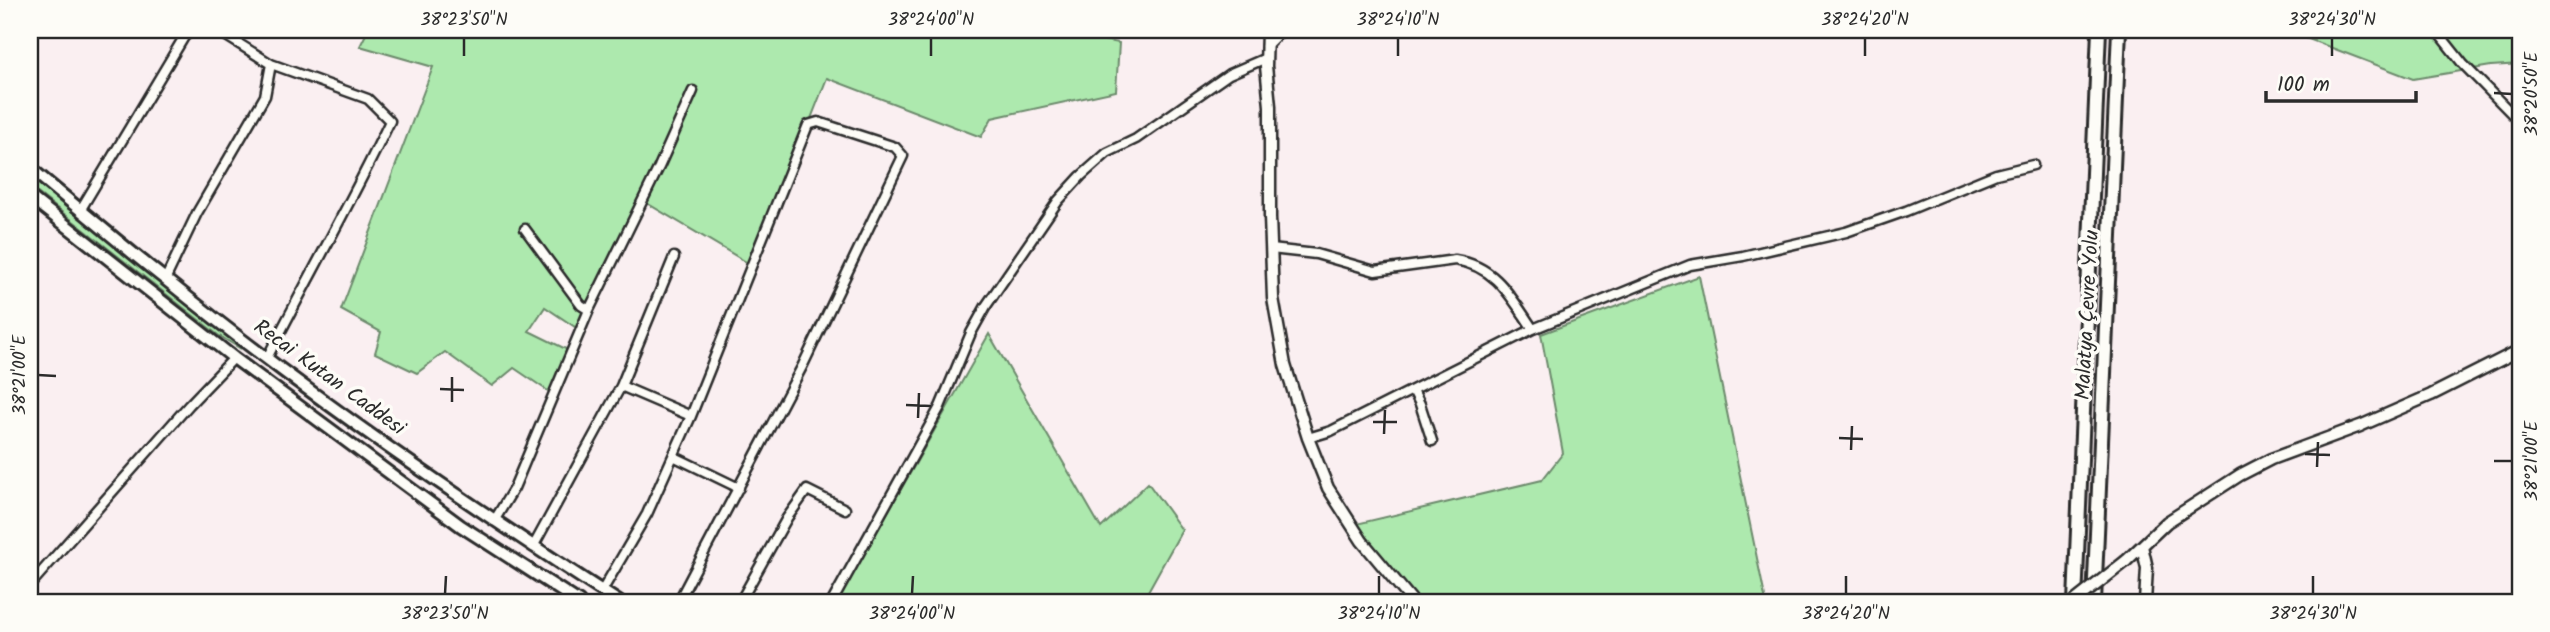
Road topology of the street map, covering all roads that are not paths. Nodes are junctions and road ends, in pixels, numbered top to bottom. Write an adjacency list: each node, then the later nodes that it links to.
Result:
1 (191, 30): 16 (street)
2 (217, 30): 10 (street)
3 (1267, 30): 8 (street)
4 (1282, 30): 8 (street)
5 (2099, 30): 45 (highway, Malatya Çevre Yolu)
6 (2119, 30): 46 (highway, Malatya Çevre Yolu)
7 (2436, 30): 12 (street)
8 (1266, 47): 9 (street)
9 (1266, 58): 18 (street); 43 (street)
10 (271, 64): 20 (street); 25 (street)
11 (693, 91): 21 (street)
12 (2520, 122)
13 (2034, 165): 22 (street)
14 (30, 168): 16 (main road, Recai Kutan Caddesi)
15 (30, 197): 24 (main road, Recai Kutan Caddesi)
16 (81, 209): 20 (main road, Recai Kutan Caddesi)
17 (525, 229): 21 (street)
18 (1271, 249): 22 (street); 29 (street)
19 (674, 257): 26 (street)
20 (165, 280): 25 (main road, Recai Kutan Caddesi)
21 (589, 310): 34 (street)
22 (1533, 329): 27 (street)
23 (2520, 350): 35 (street)
24 (234, 358): 37 (street); 39 (main road, Recai Kutan Caddesi)
25 (267, 358): 34 (main road, Recai Kutan Caddesi)
26 (621, 386): 28 (street); 36 (street)
27 (1413, 390): 29 (street); 30 (street)
28 (691, 416): 31 (street); 32 (street)
29 (1308, 438): 44 (street)
30 (1432, 441)
31 (673, 456): 32 (street); 38 (street)
32 (739, 488): 41 (street)
33 (845, 509): 42 (street)
34 (494, 521): 36 (main road, Recai Kutan Caddesi)
35 (2142, 546): 45 (street, bridge); 47 (street)
36 (533, 547): 38 (main road, Recai Kutan Caddesi)
37 (30, 585)
38 (602, 591): 40 (main road, Recai Kutan Caddesi)
39 (579, 602)
40 (619, 602)
41 (678, 602)
42 (740, 602)
43 (832, 602)
44 (1413, 602)
45 (2074, 602)
46 (2094, 602)
47 (2145, 602)

